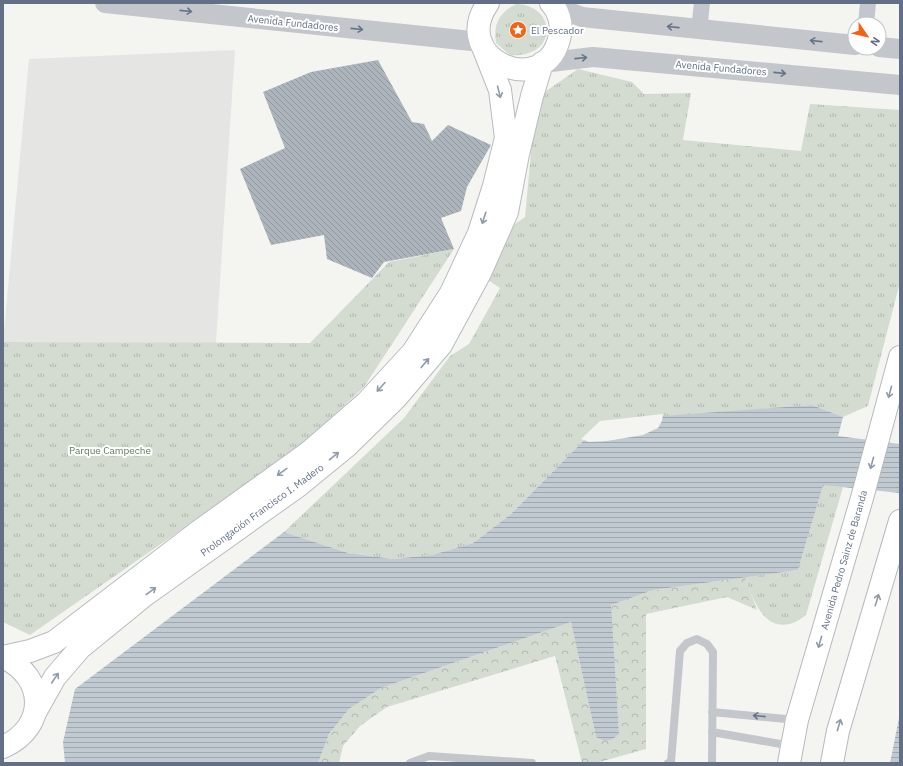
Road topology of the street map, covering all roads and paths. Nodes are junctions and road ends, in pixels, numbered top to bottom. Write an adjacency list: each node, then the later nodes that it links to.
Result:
1 (105, 3): 8 (street, Avenida Fundadores, one-way to 8)
2 (485, 3): 8 (main road)
3 (702, 3): 7 (street)
4 (868, 3): 6 (street)
5 (553, 4): 7 (street, one-way to 5); 12 (main road)
6 (867, 16)
7 (699, 30): 9 (street, one-way to 7)
8 (481, 42): 12 (main road); 16 (main road, Prolongación Francisco I. Madero, one-way to 16)
9 (847, 44)
10 (887, 48): 11 (street)
11 (900, 49)
12 (542, 64): 13 (street, Avenida Fundadores, one-way to 13); 17 (main road, Prolongación Francisco I. Madero, one-way to 12)
13 (900, 85)
14 (900, 357): 19 (main road, Avenida Pedro Sainz de Baranda, one-way to 19)
15 (900, 521): 29 (main road, one-way to 15)
16 (3, 657): 17 (main road)
17 (36, 711): 21 (main road, Prolongación Francisco I. Madero)
18 (712, 712): 19 (lane, one-way to 18); 20 (lane); 27 (lane)
19 (797, 720): 22 (main road, Avenida Pedro Sainz de Baranda)
20 (712, 732): 22 (lane); 28 (lane)
21 (4, 752)
22 (790, 755)
23 (444, 760): 24 (lane); 25 (lane)
24 (486, 761): 26 (lane)
25 (410, 763)
26 (530, 763)
27 (672, 763)
28 (712, 763)
29 (832, 763)

